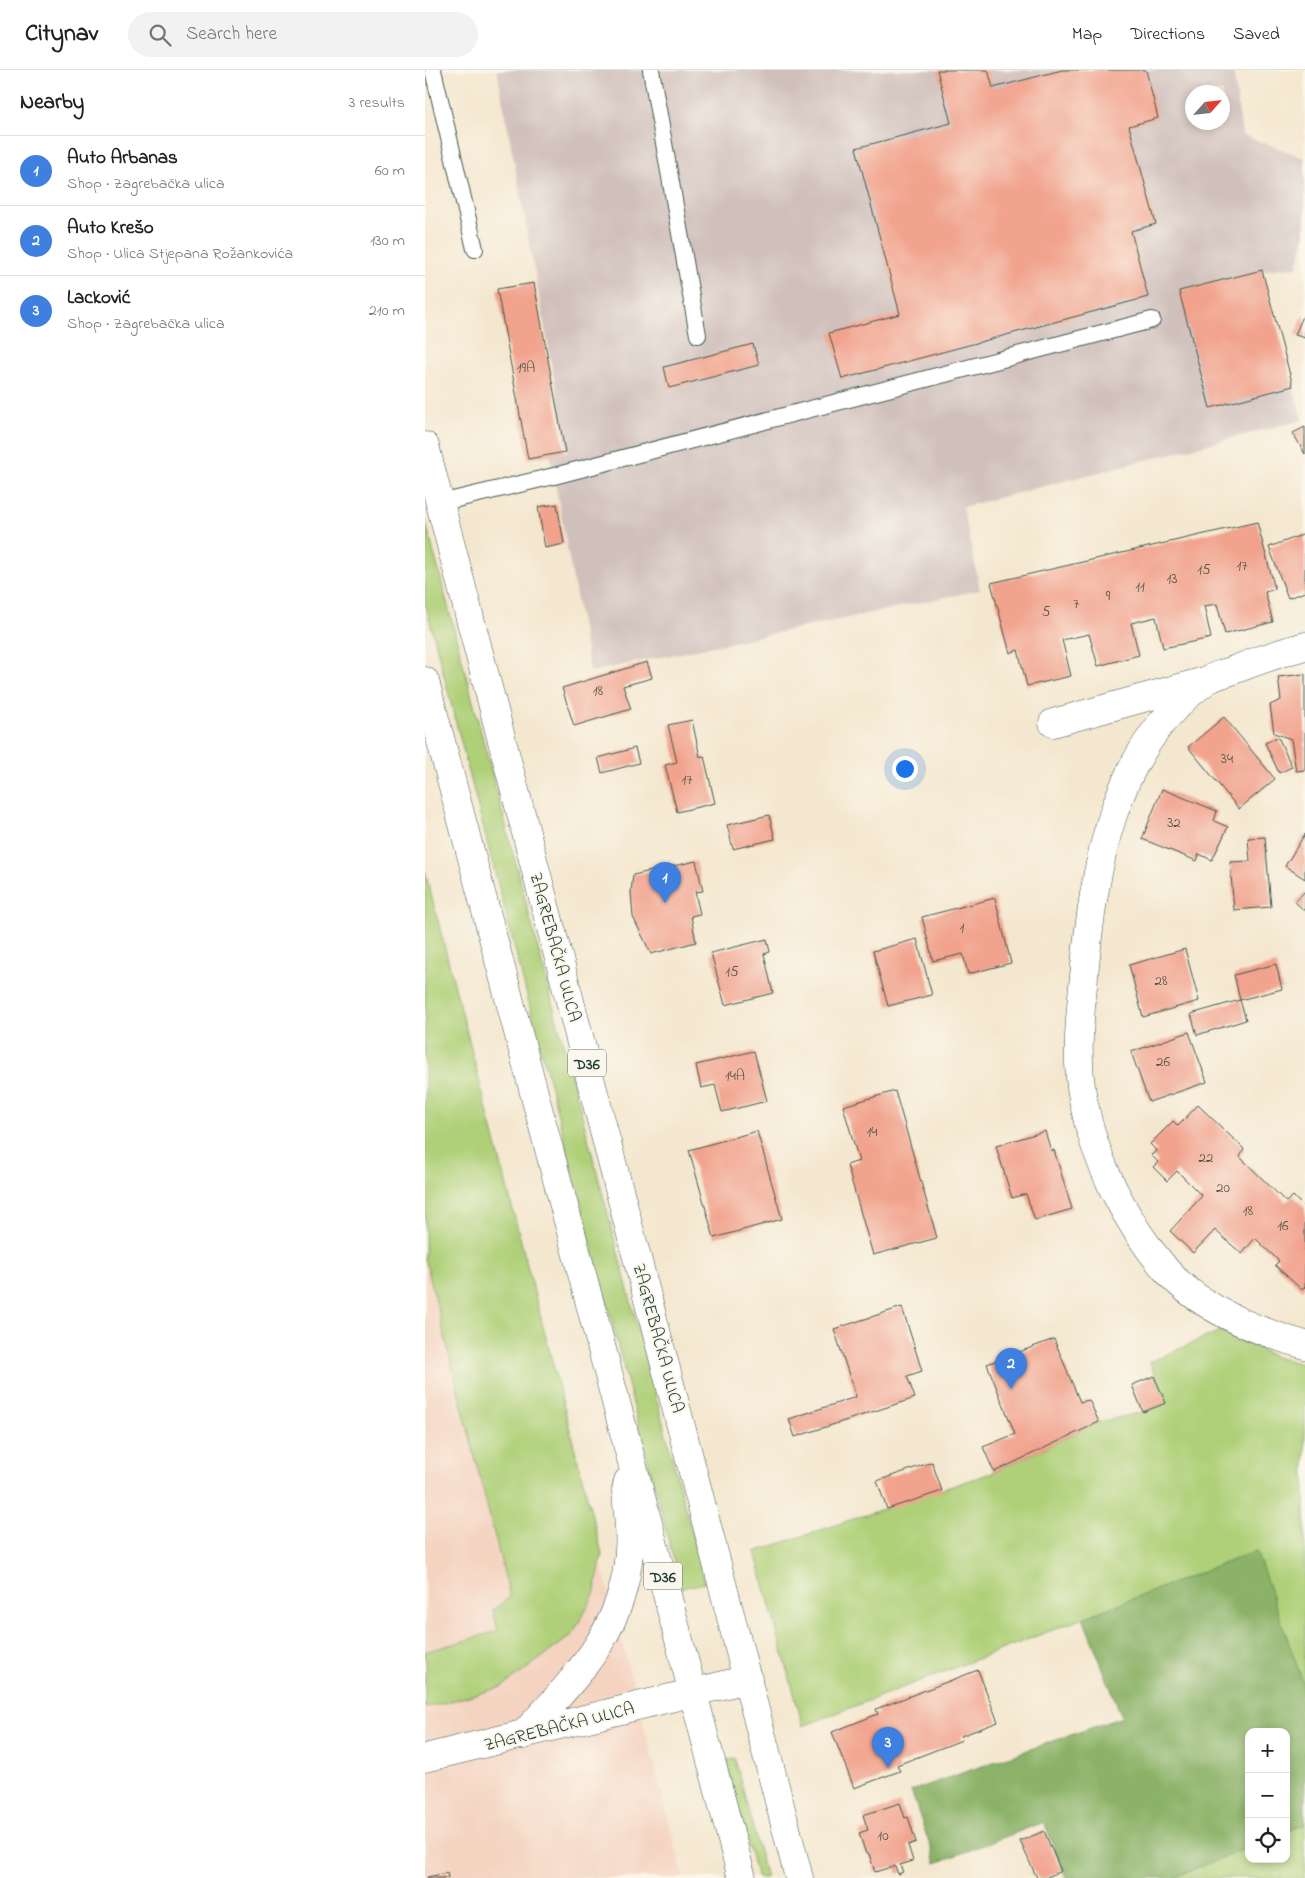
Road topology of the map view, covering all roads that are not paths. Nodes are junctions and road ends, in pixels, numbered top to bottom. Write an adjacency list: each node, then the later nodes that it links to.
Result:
1 (433, 70): 3 (lane)
2 (651, 70): 5 (lane)
3 (475, 249)
4 (1152, 320): 7 (lane)
5 (698, 335)
6 (425, 446): 7 (main road, ZAGREBAČKA ULICA / D36)
7 (440, 503): 14 (main road, ZAGREBAČKA ULICA / D36)
8 (1305, 646): 9 (main road)
9 (1207, 680): 11 (main road); 12 (main road)
10 (425, 681): 13 (main road, D36)
11 (1053, 723)
12 (1305, 1346)
13 (632, 1460): 15 (main road, D36); 16 (main road)
14 (748, 1679): 15 (main road, ZAGREBAČKA ULICA); 19 (main road, ZAGREBAČKA ULICA / D36)
15 (693, 1692): 16 (main road, ZAGREBAČKA ULICA); 18 (main road, D36)
16 (523, 1735): 17 (main road, ZAGREBAČKA ULICA)
17 (425, 1758)
18 (741, 1878)
19 (799, 1878)

